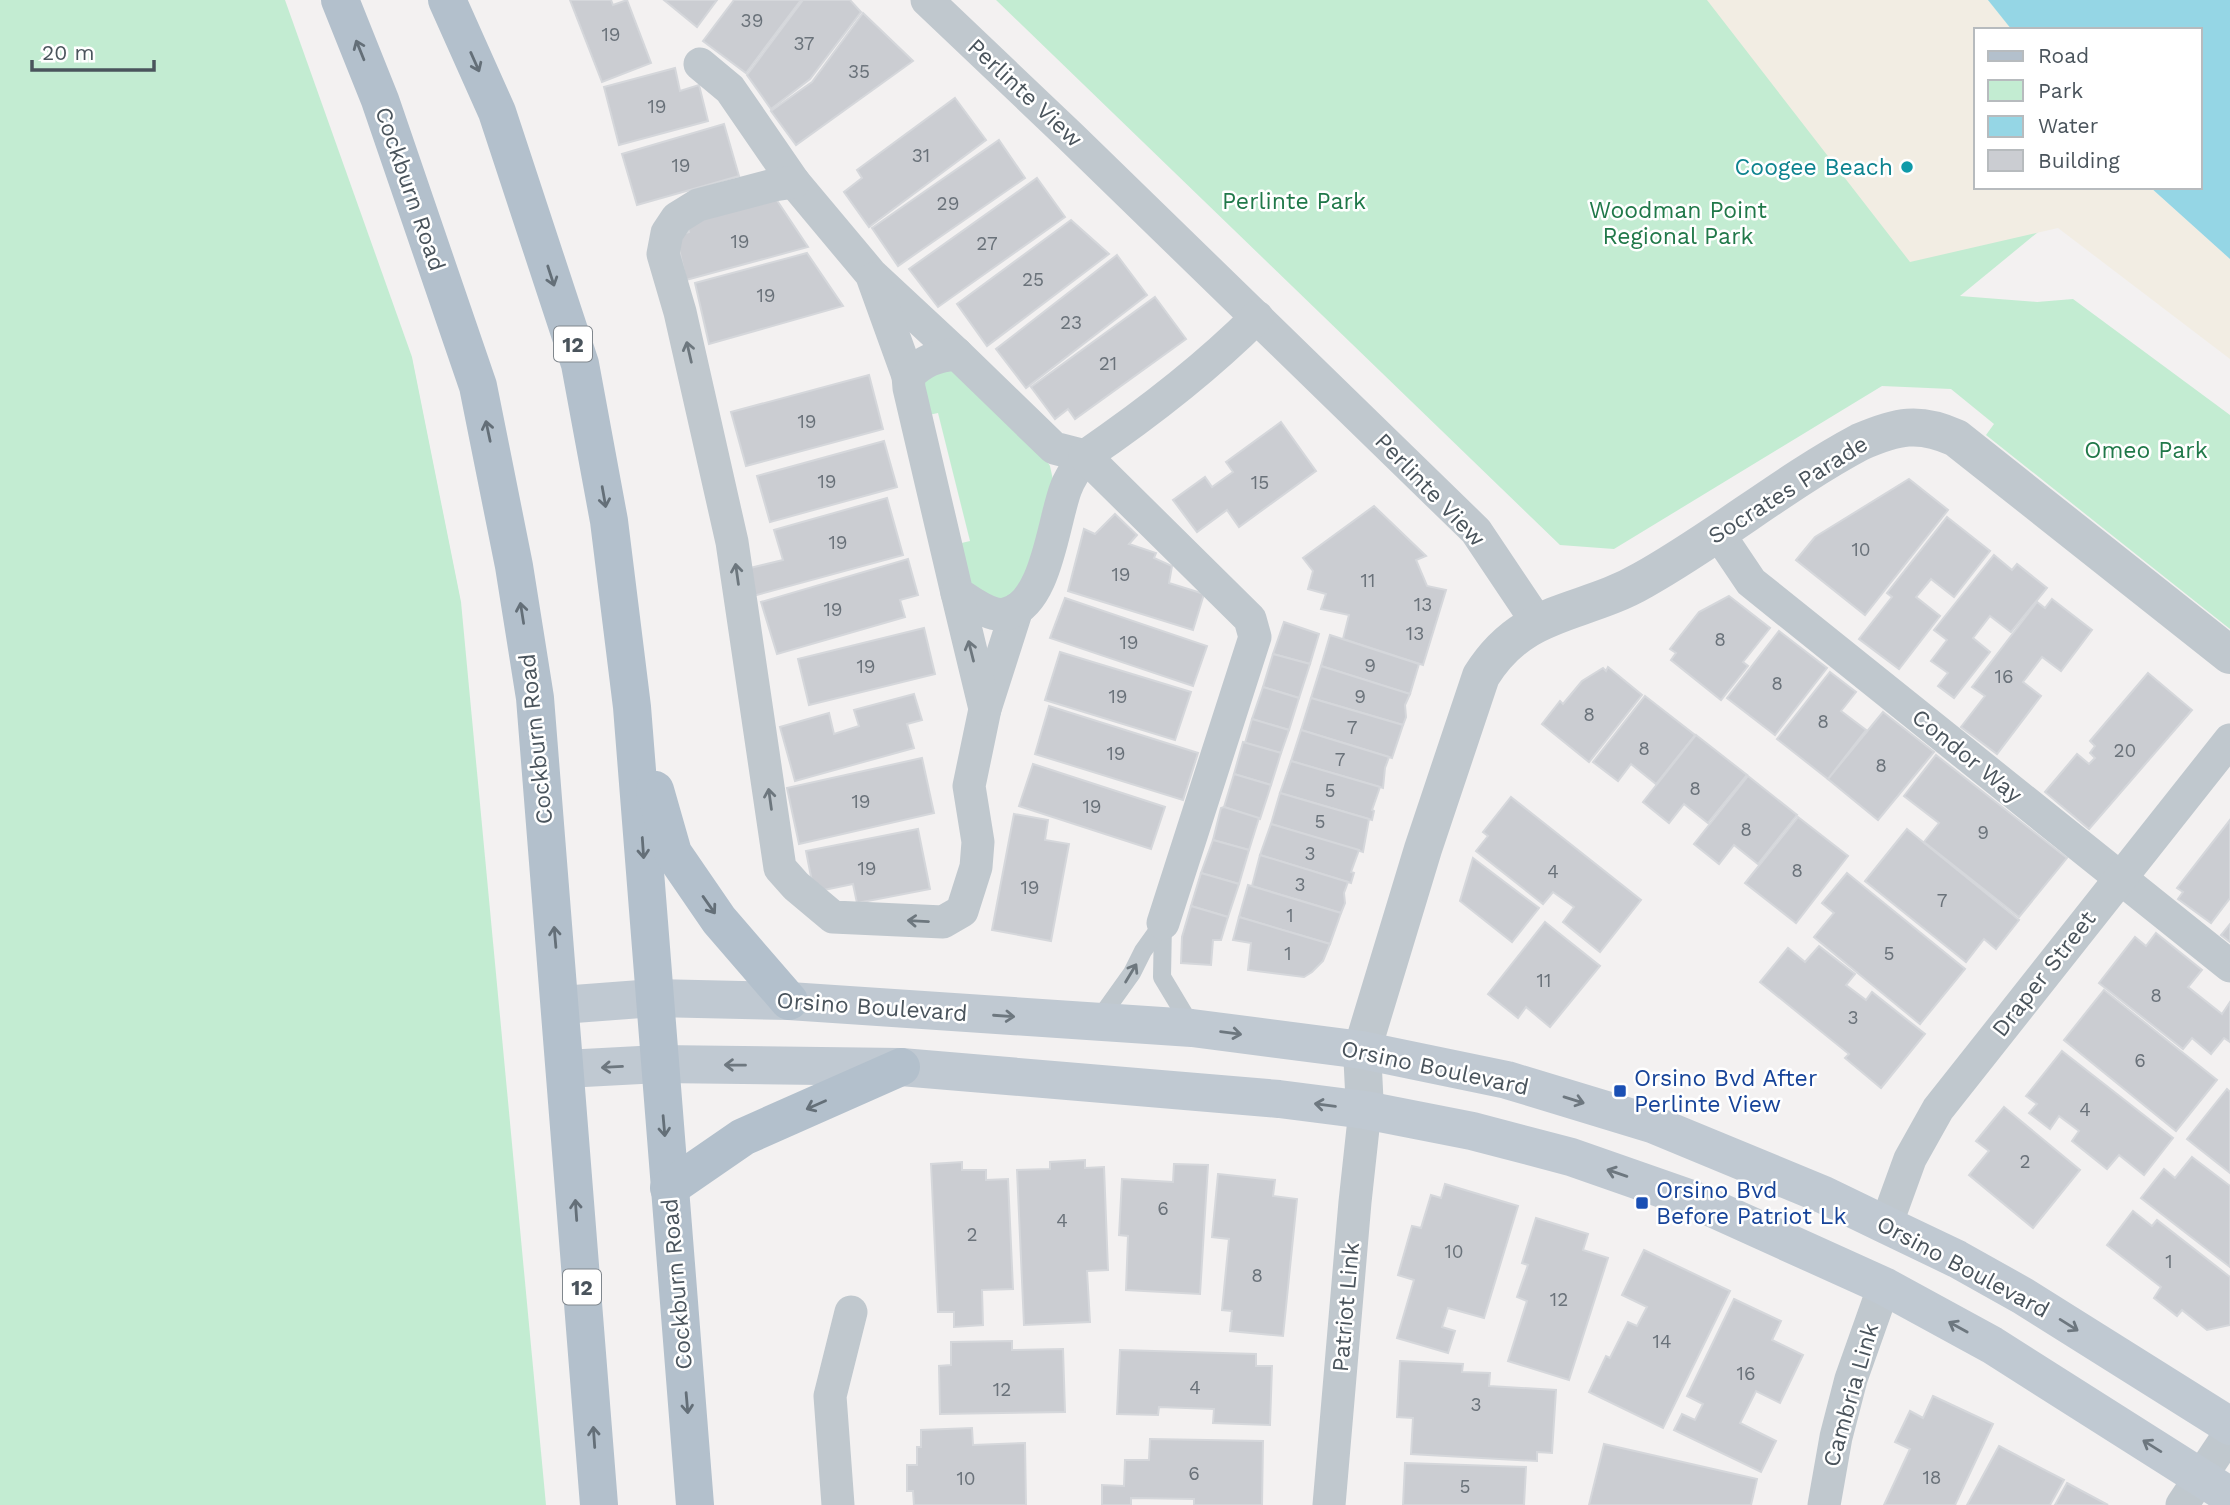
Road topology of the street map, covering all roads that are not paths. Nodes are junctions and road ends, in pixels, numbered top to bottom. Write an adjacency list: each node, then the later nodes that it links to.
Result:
1 (340, 0): 24 (main road, Cockburn Road / 12, one-way to 1)
2 (446, 0): 16 (main road, Cockburn Road / 12, one-way to 16)
3 (927, 0): 7 (street, Perlinte View)
4 (700, 64): 5 (street)
5 (794, 182): 6 (street); 17 (street, one-way to 5)
6 (871, 274): 8 (street); 9 (street)
7 (1256, 317): 10 (street); 14 (street, Perlinte View)
8 (957, 354): 9 (street); 10 (street)
9 (908, 376): 12 (street)
10 (1085, 456): 13 (street); 20 (street)
11 (1718, 533): 14 (street, Socrates Parade); 15 (street, Socrates Parade); 19 (street, Condor Way)
12 (957, 593): 13 (street); 17 (street, one-way to 12)
13 (1017, 609): 17 (street)
14 (1537, 622): 27 (street)
15 (2230, 655)
16 (632, 707): 22 (main road, Cockburn Road / 12, one-way to 22); 23 (main road, one-way to 23)
17 (985, 709)
18 (2230, 740): 19 (street, Draper Street)
19 (2119, 878): 21 (street, Condor Way); 33 (street, Draper Street)
20 (1163, 923): 25 (lane, one-way to 20); 26 (lane)
21 (2230, 966)
22 (654, 998): 23 (main road, Orsino Boulevard); 24 (main road, Orsino Boulevard); 28 (main road, Cockburn Road / 12)
23 (789, 1001): 25 (main road, Orsino Boulevard, one-way to 25)
24 (561, 1005): 30 (main road, Cockburn Road / 12)
25 (1097, 1022): 26 (main road, Orsino Boulevard)
26 (1192, 1028): 27 (main road, Orsino Boulevard, one-way to 27)
27 (1362, 1050): 31 (street); 33 (main road, Orsino Boulevard, one-way to 33)
28 (659, 1065): 29 (main road, one-way to 28); 30 (main road, one-way to 30); 32 (main road, Cockburn Road / 12, one-way to 32)
29 (901, 1067): 31 (main road, one-way to 29); 32 (main road, one-way to 32)
30 (565, 1069): 39 (main road, Cockburn Road / 12, one-way to 30)
31 (1365, 1110): 34 (main road, one-way to 31); 42 (street, Patriot Link)
32 (669, 1188): 40 (main road, Cockburn Road / 12, one-way to 40)
33 (1886, 1225): 36 (main road, Orsino Boulevard, one-way to 36)
34 (1884, 1286): 38 (main road, one-way to 34); 43 (street, Cambria Link)
35 (851, 1312): 41 (street)
36 (2230, 1426)
37 (2230, 1433): 38 (street)
38 (2204, 1493)
39 (599, 1505)
40 (695, 1505)
41 (838, 1505)
42 (1329, 1505)
43 (1824, 1505)

